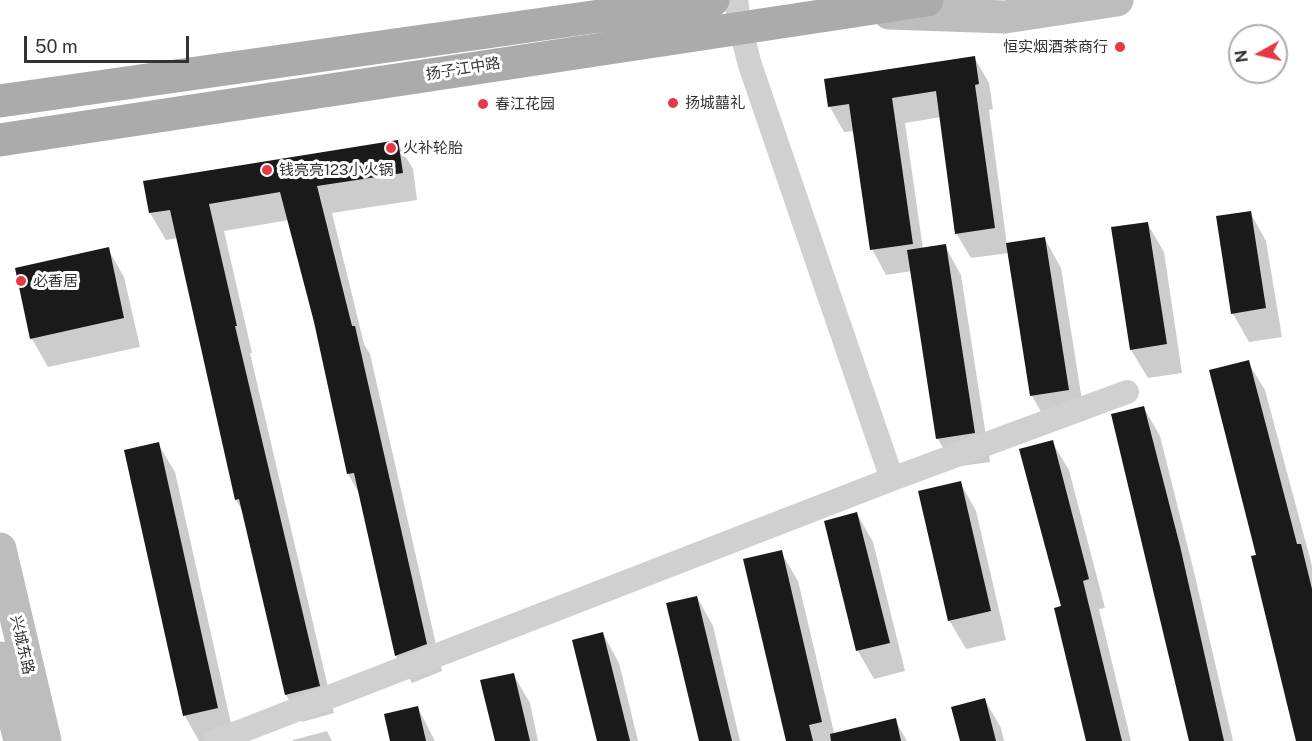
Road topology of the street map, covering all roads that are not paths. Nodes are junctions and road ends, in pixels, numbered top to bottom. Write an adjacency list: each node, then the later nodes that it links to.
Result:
1 (713, 0): 6 (main road)
2 (927, 0): 4 (main road, 扬子江中路)
3 (1116, 0): 4 (street)
4 (849, 12): 5 (main road, 扬子江中路)
5 (738, 14): 7 (main road, 扬子江中路); 9 (street)
6 (0, 101)
7 (0, 140)
8 (1127, 392): 9 (street)
9 (892, 480): 14 (street)
10 (0, 549): 13 (street, 兴城东路)
11 (0, 658): 12 (street, 兴城东路)
12 (20, 741)
13 (45, 741)
14 (216, 741)

